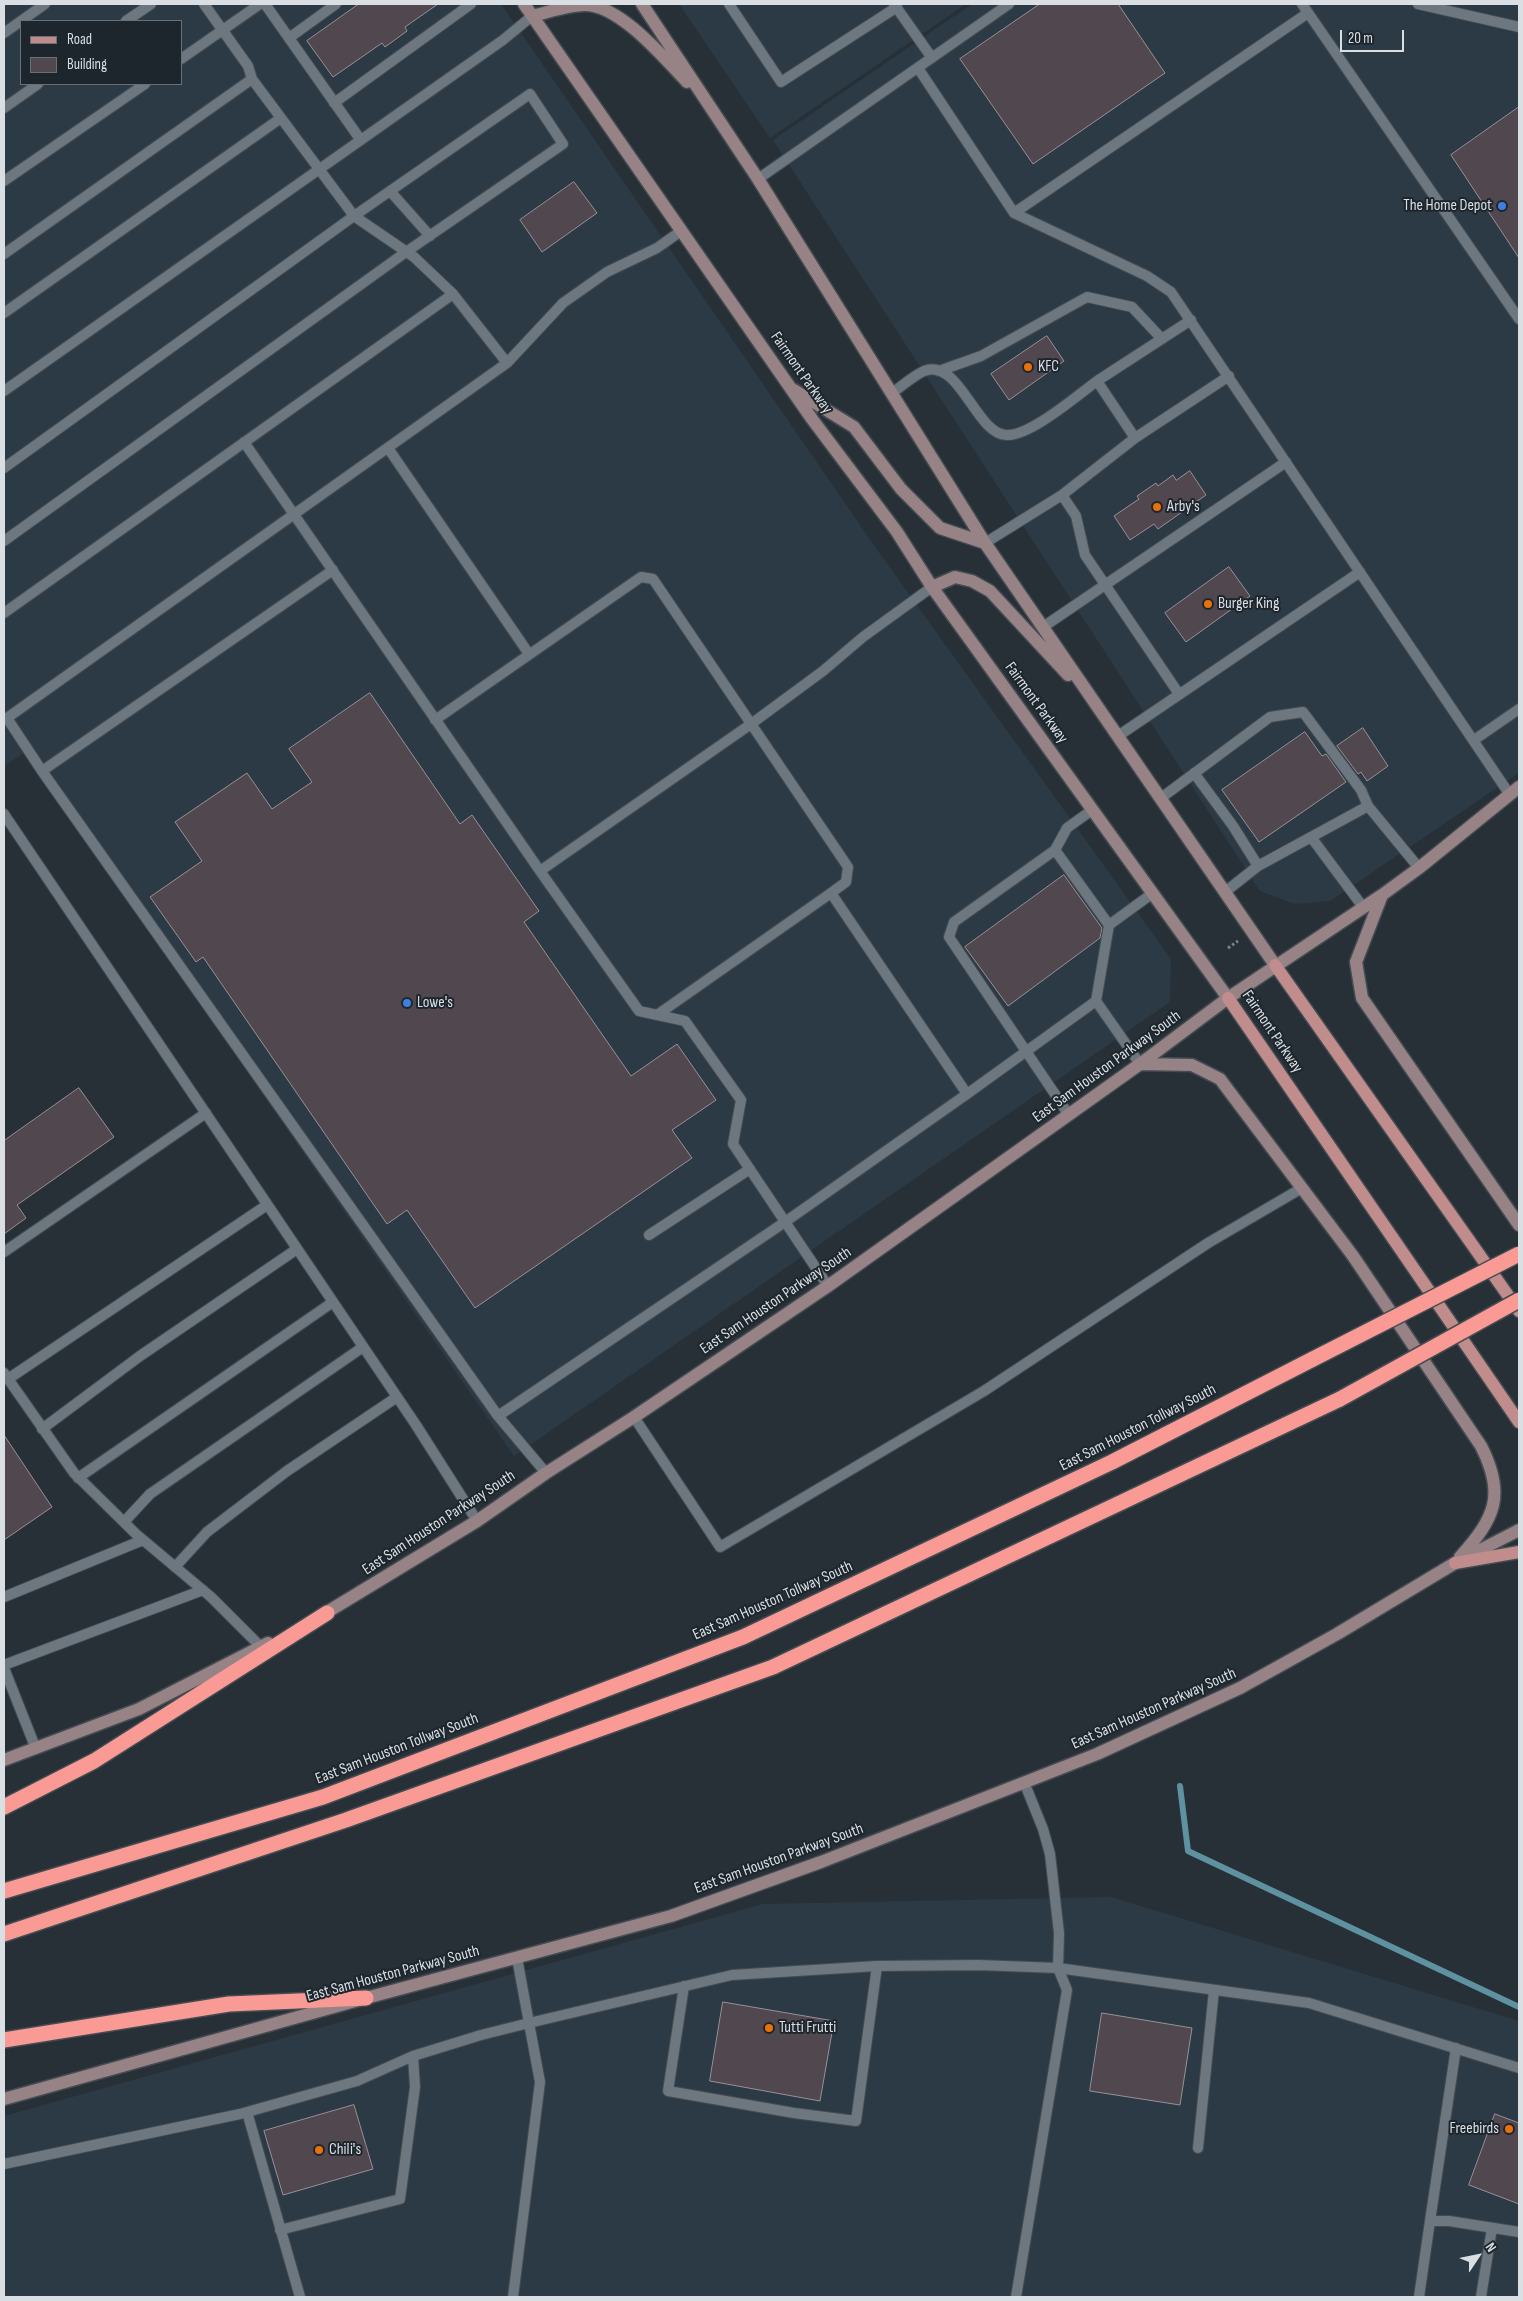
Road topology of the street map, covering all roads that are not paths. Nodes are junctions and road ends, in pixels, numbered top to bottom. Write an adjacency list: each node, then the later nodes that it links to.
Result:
1 (44, 4): 17 (lane)
2 (151, 4): 18 (lane)
3 (204, 4): 21 (lane)
4 (260, 4): 21 (lane)
5 (265, 4): 23 (lane)
6 (336, 4): 23 (lane)
7 (471, 4): 31 (lane)
8 (524, 4): 16 (main road, Fairmont Parkway)
9 (642, 4): 30 (main road)
10 (729, 4): 14 (lane)
11 (1009, 4): 25 (lane)
12 (1302, 4): 15 (lane)
13 (1418, 4): 20 (lane)
14 (895, 5): 25 (lane)
15 (1308, 13): 39 (lane); 47 (lane)
16 (532, 16): 30 (main road); 34 (lane); 41 (main road, Fairmont Parkway)
17 (22, 20)
18 (127, 20)
19 (20, 21): 22 (lane)
20 (1519, 27)
21 (222, 30): 24 (lane); 27 (lane)
22 (4, 33)
23 (289, 38): 31 (lane)
24 (182, 57)
25 (932, 58): 26 (lane)
26 (918, 68): 36 (lane); 39 (lane)
27 (252, 79): 33 (lane); 44 (lane)
28 (37, 85): 32 (lane)
29 (144, 85): 37 (lane)
30 (706, 102): 36 (main road)
31 (334, 103): 34 (lane)
32 (4, 108)
33 (281, 118): 35 (lane); 46 (lane)
34 (360, 139): 35 (lane)
35 (319, 168): 40 (lane); 55 (lane)
36 (758, 179): 56 (main road)
37 (4, 181)
38 (390, 191): 40 (lane); 42 (lane); 42 (lane)
39 (1014, 213): 48 (lane)
40 (354, 216): 43 (lane); 61 (lane)
41 (681, 230): 50 (lane); 54 (main road, Fairmont Parkway)
42 (430, 236): 43 (lane)
43 (406, 252): 45 (lane); 64 (lane)
44 (4, 254)
45 (453, 294): 50 (lane); 58 (lane)
46 (4, 313)
47 (1519, 319)
48 (1191, 320): 49 (lane); 52 (lane)
49 (1162, 339): 51 (lane); 53 (lane)
50 (507, 363): 59 (lane)
51 (939, 371): 53 (lane); 56 (lane)
52 (1229, 376): 57 (lane); 60 (lane)
53 (1097, 381): 57 (lane)
54 (790, 387): 65 (main road); 69 (main road, Fairmont Parkway)
55 (4, 391)
56 (892, 393): 65 (main road)
57 (1135, 438): 62 (lane)
58 (244, 442): 63 (lane); 70 (lane)
59 (388, 448): 63 (lane); 72 (lane)
60 (1286, 462): 67 (lane); 68 (lane)
61 (4, 468)
62 (1062, 495): 65 (lane); 68 (lane)
63 (295, 514): 66 (lane); 76 (lane)
64 (4, 541)
65 (985, 543): 71 (main road)
66 (333, 570): 77 (lane); 81 (lane)
67 (1360, 572): 73 (lane); 80 (lane)
68 (1105, 585): 71 (lane); 73 (lane)
69 (932, 587): 74 (main road); 78 (lane); 86 (main road, Fairmont Parkway)
70 (4, 613)
71 (1043, 627): 74 (main road)
72 (530, 654): 77 (lane); 78 (lane)
73 (1179, 694): 79 (lane)
74 (1097, 706): 79 (main road)
75 (1519, 709): 80 (lane)
76 (6, 719): 81 (lane)
77 (435, 720): 92 (lane)
78 (751, 724): 92 (lane); 94 (lane)
79 (1118, 736): 84 (main road)
80 (1474, 740): 83 (lane)
81 (42, 771): 124 (lane)
82 (1194, 773): 84 (lane); 85 (lane); 90 (lane)
83 (1514, 791): 91 (main road, East Sam Houston Parkway South)
84 (1161, 798): 93 (main road)
85 (1368, 806): 88 (lane); 91 (lane)
86 (1092, 810): 89 (lane); 95 (main road, Fairmont Parkway)
87 (4, 814): 106 (lane)
88 (1311, 837): 90 (lane); 97 (lane)
89 (1055, 850): 98 (lane); 103 (lane)
90 (1258, 866): 93 (lane)
91 (1419, 868): 96 (main road, East Sam Houston Parkway South)
92 (540, 871): 102 (lane)
93 (1225, 892): 99 (main road)
94 (831, 893): 102 (lane); 105 (lane)
95 (1152, 893): 98 (lane); 100 (main road, Fairmont Parkway)
96 (1382, 894): 97 (main road, East Sam Houston Parkway South); 112 (main road)
97 (1364, 907): 99 (main road, East Sam Houston Parkway South)
98 (1110, 925): 101 (lane)
99 (1275, 966): 100 (main road, East Sam Houston Parkway South); 120 (main road)
100 (1228, 998): 104 (main road, East Sam Houston Parkway South); 126 (main road, Fairmont Parkway)
101 (1096, 1001): 103 (lane); 104 (lane)
102 (657, 1015): 108 (lane)
103 (1027, 1051): 105 (lane); 107 (lane)
104 (1140, 1064): 107 (main road, East Sam Houston Parkway South); 109 (main road)
105 (967, 1094): 111 (lane)
106 (206, 1113): 110 (lane); 115 (lane)
107 (1070, 1114): 117 (main road, East Sam Houston Parkway South)
108 (750, 1170): 111 (lane); 113 (lane)
109 (1302, 1188): 125 (lane); 135 (main road)
110 (267, 1205): 114 (lane); 122 (lane)
111 (785, 1222): 117 (lane); 124 (lane)
112 (1519, 1225)
113 (649, 1235)
114 (297, 1249): 119 (lane); 127 (lane)
115 (4, 1252)
116 (1519, 1254): 146 (highway, East Sam Houston Tollway South, bridge)
117 (828, 1286): 125 (main road, East Sam Houston Parkway South)
118 (1519, 1300): 147 (highway, bridge)
119 (333, 1302): 121 (lane); 129 (lane)
120 (1519, 1310)
121 (363, 1347): 123 (lane); 131 (lane)
122 (6, 1376): 127 (lane)
123 (397, 1397): 130 (lane); 136 (lane)
124 (498, 1416): 128 (lane)
125 (634, 1417): 128 (main road, East Sam Houston Parkway South)
126 (1519, 1422)
127 (42, 1429): 129 (lane)
128 (546, 1473): 130 (main road, East Sam Houston Parkway South)
129 (78, 1478): 131 (lane)
130 (477, 1521): 139 (main road, East Sam Houston Parkway South)
131 (124, 1522): 133 (lane)
132 (1519, 1530): 135 (main road, East Sam Houston Parkway South)
133 (143, 1540): 136 (lane); 138 (lane)
134 (1519, 1552): 135 (main road)
135 (1455, 1562): 144 (main road, East Sam Houston Parkway South)
136 (175, 1567): 137 (lane)
137 (203, 1590): 140 (lane); 141 (lane)
138 (4, 1597)
139 (327, 1613): 140 (main road, East Sam Houston Parkway South); 145 (highway)
140 (262, 1647): 142 (main road, East Sam Houston Parkway South)
141 (4, 1666): 142 (lane)
142 (36, 1749): 143 (main road, East Sam Houston Parkway South)
143 (4, 1760)
144 (1024, 1782): 148 (main road, East Sam Houston Parkway South); 150 (lane)
145 (4, 1807)
146 (4, 1891)
147 (4, 1934)
148 (516, 1958): 153 (main road, East Sam Houston Parkway South); 154 (lane)
149 (877, 1966): 150 (lane); 151 (lane); 151 (lane)
150 (1058, 1968): 152 (lane); 169 (lane)
151 (684, 1986): 154 (lane)
152 (1214, 1990): 156 (lane); 161 (lane)
153 (366, 1998): 155 (highway); 159 (main road, East Sam Houston Parkway South)
154 (529, 2023): 157 (lane); 168 (lane)
155 (4, 2040)
156 (1456, 2048): 158 (lane); 163 (lane)
157 (413, 2056): 160 (lane); 165 (lane)
158 (1519, 2068)
159 (4, 2100)
160 (247, 2112): 162 (lane); 165 (lane)
161 (1198, 2148)
162 (4, 2164)
163 (1430, 2221): 164 (lane); 170 (lane)
164 (1492, 2228): 166 (lane); 171 (lane)
165 (280, 2230): 167 (lane)
166 (1519, 2232)
167 (300, 2297)
168 (512, 2297)
169 (1016, 2297)
170 (1419, 2297)
171 (1481, 2297)

